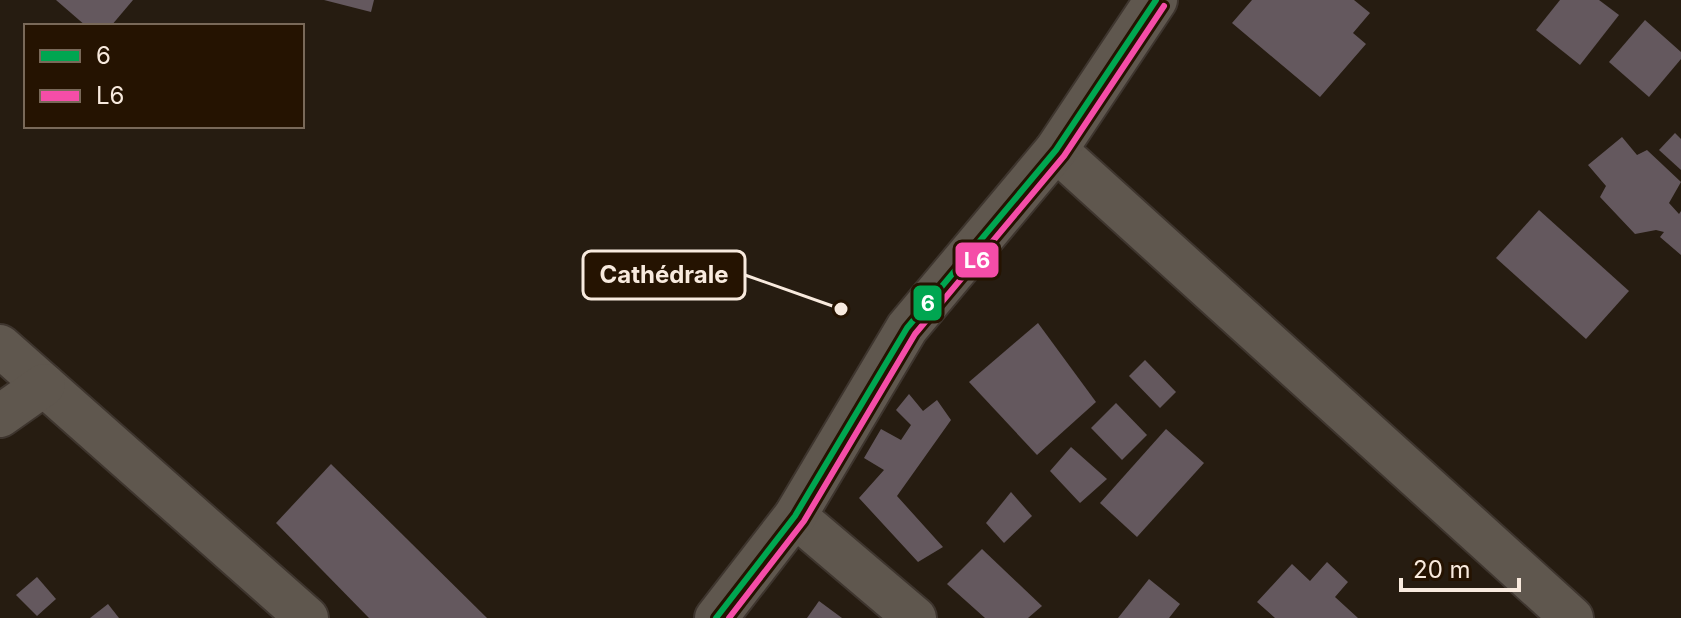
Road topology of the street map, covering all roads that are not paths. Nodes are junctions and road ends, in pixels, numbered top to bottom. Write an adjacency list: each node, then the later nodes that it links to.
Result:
1 (1156, 0): 2 (street)
2 (1056, 150): 6 (street); 10 (street)
3 (0, 346): 4 (street)
4 (44, 385): 5 (street); 7 (street)
5 (0, 416)
6 (795, 516): 8 (street); 9 (street)
7 (307, 618)
8 (716, 618)
9 (915, 618)
10 (1572, 618)

